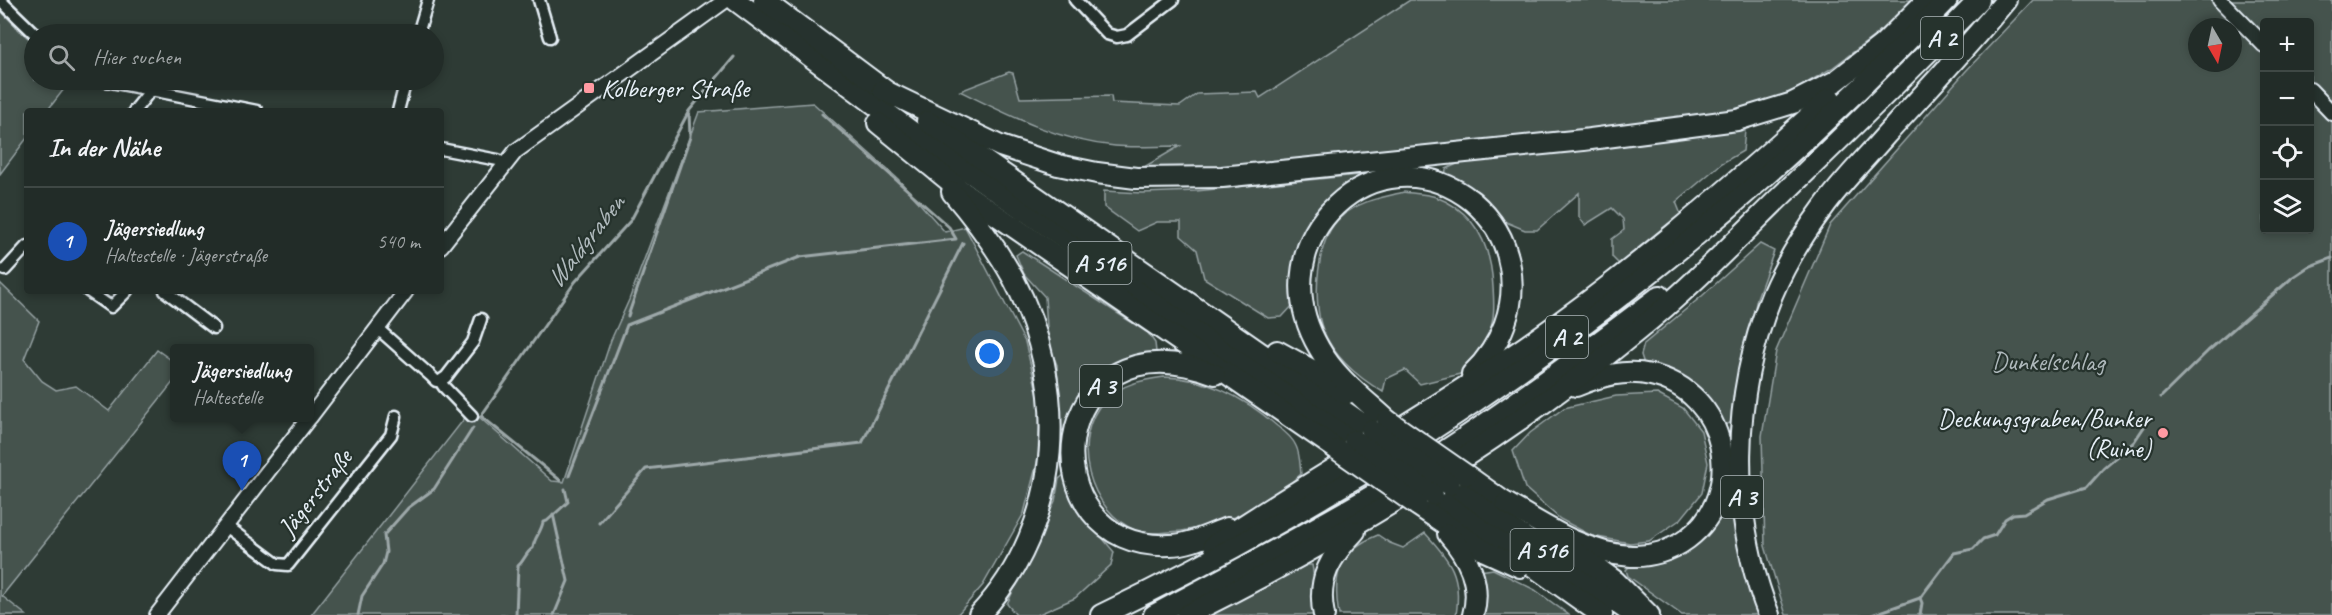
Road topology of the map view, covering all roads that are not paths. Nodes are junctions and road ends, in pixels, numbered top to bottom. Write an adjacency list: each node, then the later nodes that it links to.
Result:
1 (0, 0): 14 (street)
2 (428, 0): 15 (street)
3 (539, 0): 16 (street)
4 (764, 0): 21 (highway, A 516)
5 (1075, 0): 6 (street)
6 (1173, 0)
7 (1927, 0): 21 (highway)
8 (1933, 0): 44 (highway)
9 (1947, 0): 56 (highway, A 2)
10 (1979, 0): 30 (highway, A 2)
11 (2006, 0): 67 (highway, A 3)
12 (2220, 0): 17 (street)
13 (734, 2): 18 (highway, A 516); 28 (street)
14 (25, 24)
15 (421, 24)
16 (550, 37)
17 (2260, 40)
18 (846, 85): 29 (highway); 50 (highway, A 516)
19 (151, 90): 23 (street); 24 (street)
20 (403, 90): 25 (street)
21 (884, 90): 49 (highway, A 516)
22 (2314, 94): 26 (street)
23 (136, 108)
24 (242, 108)
25 (399, 108)
26 (2332, 113)
27 (444, 150): 28 (street)
28 (504, 164): 31 (street)
29 (933, 169): 42 (highway); 58 (highway)
30 (1780, 197): 43 (highway); 60 (highway, A 2)
31 (444, 242)
32 (24, 249): 33 (street)
33 (5, 270)
34 (92, 294): 35 (street)
35 (124, 294)
36 (169, 294): 39 (street)
37 (404, 294): 40 (street, Jägerstraße)
38 (481, 319): 41 (street)
39 (214, 328)
40 (377, 328): 41 (street); 45 (street, Jägerstraße)
41 (440, 381): 47 (street)
42 (1247, 388): 50 (highway, A 3); 53 (highway, A 3)
43 (1551, 396): 52 (highway); 54 (highway)
44 (1438, 404): 49 (highway); 53 (highway)
45 (314, 410)
46 (396, 416): 55 (street, Jägerstraße)
47 (472, 416)
48 (305, 422): 55 (street, Jägerstraße)
49 (1379, 425): 51 (highway, A 516, bridge)
50 (1346, 445): 51 (highway, A 516, bridge)
51 (1442, 490): 52 (highway); 63 (highway); 64 (highway, A 516); 65 (highway, A 516)
52 (1506, 503): 66 (highway)
53 (1260, 515): 56 (highway)
54 (1367, 518): 61 (highway); 62 (highway)
55 (226, 526): 57 (street, Jägerstraße)
56 (1132, 600): 59 (highway, A 2)
57 (157, 615)
58 (979, 615)
59 (1101, 615)
60 (1154, 615)
61 (1187, 615)
62 (1324, 615)
63 (1473, 615)
64 (1602, 615)
65 (1634, 615)
66 (1649, 615)
67 (1769, 615)

